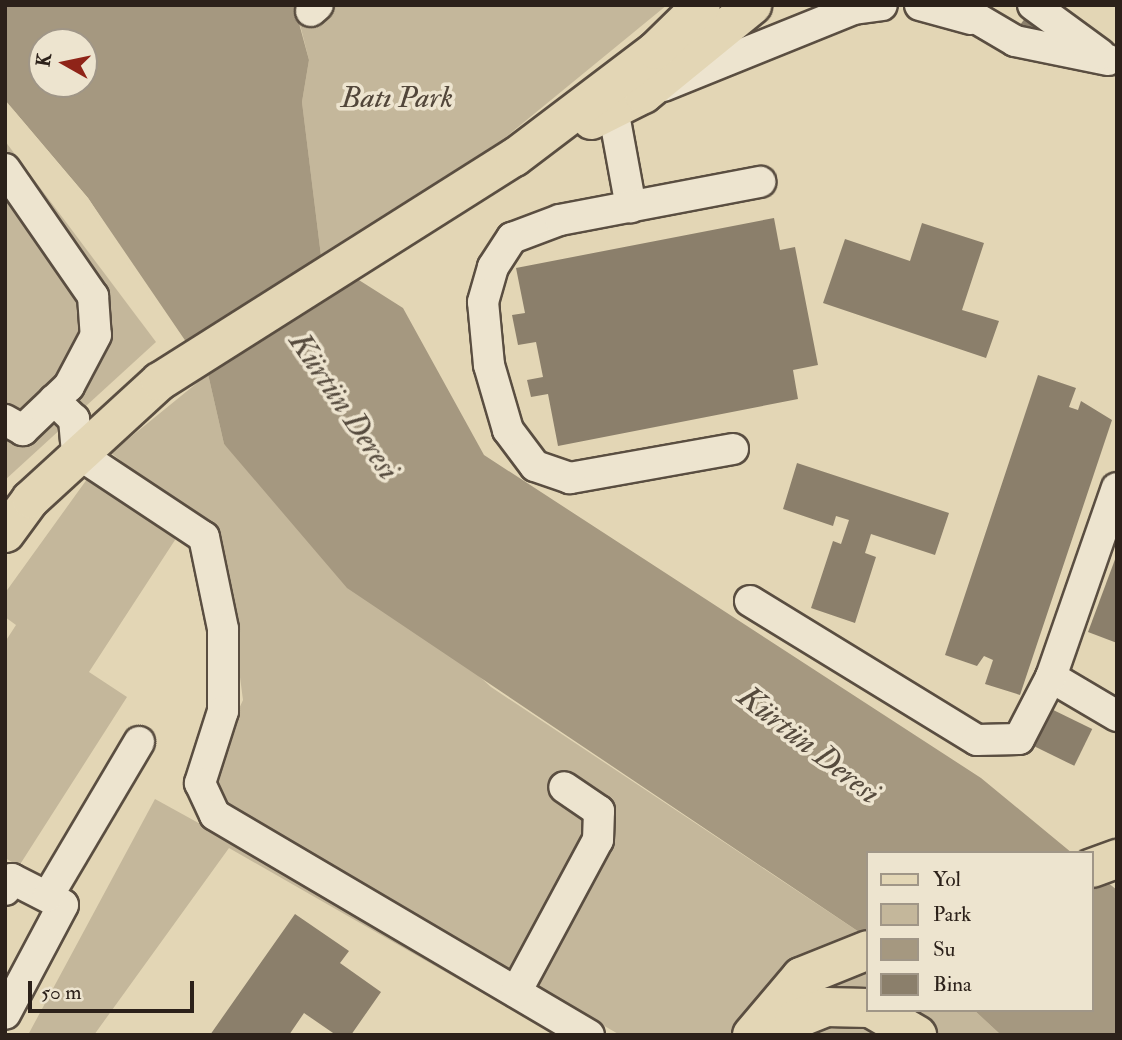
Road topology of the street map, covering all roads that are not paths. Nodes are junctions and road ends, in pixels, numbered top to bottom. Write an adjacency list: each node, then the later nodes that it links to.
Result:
1 (701, 5): 11 (main road)
2 (752, 5): 10 (main road)
3 (814, 5): 8 (street)
4 (882, 5): 8 (street)
5 (920, 5): 7 (street)
6 (1033, 5): 9 (street)
7 (966, 13): 9 (street)
8 (791, 42): 10 (street)
9 (1113, 63)
10 (628, 102): 11 (main road); 14 (street)
11 (514, 158): 18 (main road)
12 (5, 169): 15 (street)
13 (760, 182): 14 (street)
14 (631, 207): 17 (street)
15 (54, 400): 16 (street); 18 (street)
16 (5, 420)
17 (733, 449)
18 (77, 453): 20 (main road); 31 (street)
19 (1117, 488): 22 (street)
20 (5, 533)
21 (750, 601): 22 (street)
22 (1051, 677): 23 (street)
23 (1117, 716)
24 (139, 742): 29 (street)
25 (564, 787): 31 (street)
26 (1117, 859): 27 (highway)
27 (1094, 867)
28 (5, 890): 29 (street)
29 (48, 895): 34 (street)
30 (866, 951): 36 (highway)
31 (516, 992): 35 (street)
32 (866, 1008): 37 (highway)
33 (877, 1012): 38 (highway)
34 (5, 1014)
35 (589, 1035)
36 (752, 1035)
37 (784, 1035)
38 (917, 1035)

